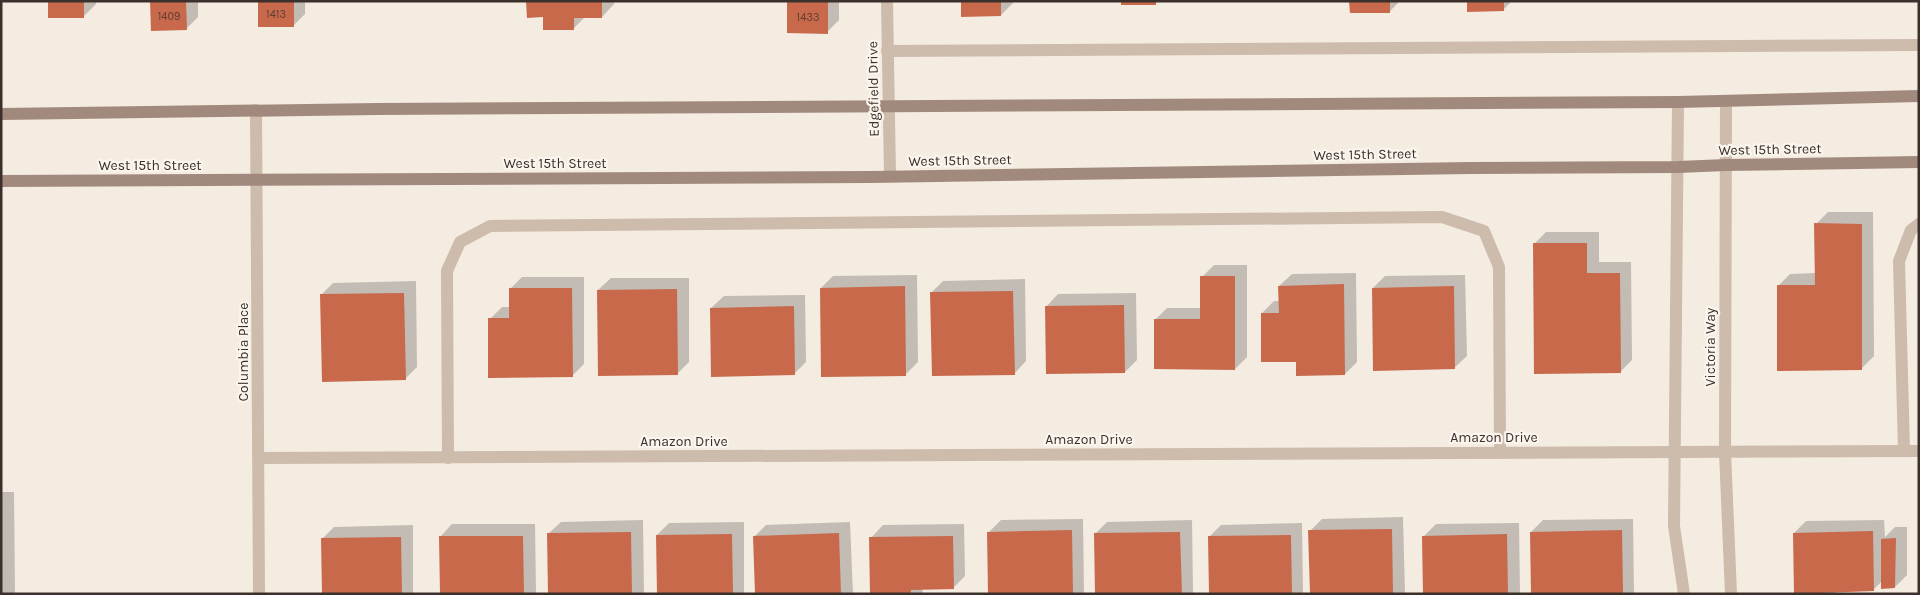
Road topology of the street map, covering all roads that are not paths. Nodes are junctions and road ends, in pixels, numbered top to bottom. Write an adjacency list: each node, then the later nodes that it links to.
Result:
1 (887, 1): 3 (street, Edgefield Drive)
2 (1919, 45): 3 (street)
3 (887, 51): 7 (street, Edgefield Drive)
4 (1919, 96): 5 (main road)
5 (1726, 101): 6 (main road); 11 (street, Victoria Way)
6 (1678, 102): 7 (main road); 12 (street)
7 (888, 106): 8 (main road); 13 (street, Edgefield Drive)
8 (256, 110): 9 (main road); 14 (street, Columbia Place)
9 (1, 114)
10 (1919, 162): 11 (main road, West 15th Street)
11 (1726, 165): 12 (main road, West 15th Street); 21 (street, Victoria Way)
12 (1678, 167): 13 (main road, West 15th Street); 17 (street)
13 (890, 176): 14 (main road, West 15th Street)
14 (258, 179): 15 (main road, West 15th Street); 22 (street, Columbia Place)
15 (1, 181)
16 (1919, 224): 18 (street)
17 (1675, 451): 20 (street, Amazon Drive); 21 (street, Amazon Drive); 25 (street)
18 (1904, 451): 19 (street, Amazon Drive); 21 (street, Amazon Drive)
19 (1919, 451)
20 (1500, 452): 23 (street, Amazon Drive); 23 (street)
21 (1725, 452): 26 (street, Victoria Way)
22 (259, 458): 23 (street, Amazon Drive); 24 (street, Columbia Place)
23 (448, 458)
24 (259, 594)
25 (1684, 594)
26 (1731, 594)

